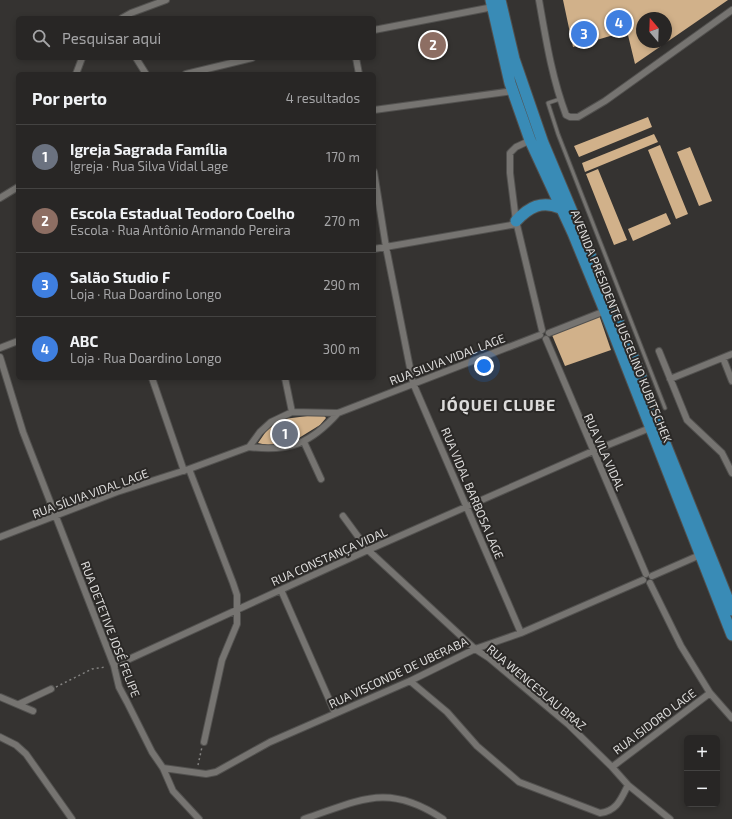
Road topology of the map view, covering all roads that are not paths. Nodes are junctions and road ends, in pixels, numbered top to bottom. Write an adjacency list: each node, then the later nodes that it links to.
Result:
1 (166, 0): 5 (street)
2 (539, 0): 16 (street)
3 (495, 2): 6 (street); 15 (highway, AVENIDA PRESIDENTE JUSCELINO KUBITSCHEK); 18 (highway, AVENIDA PRESIDENTE JUSCELINO KUBITSCHEK)
4 (732, 10): 16 (street)
5 (126, 16)
6 (376, 30)
7 (81, 60): 11 (street)
8 (137, 60): 12 (street)
9 (244, 60): 13 (street)
10 (356, 60): 14 (street)
11 (77, 72)
12 (145, 72)
13 (194, 72)
14 (359, 72)
15 (513, 91): 17 (street); 19 (highway, AVENIDA PRESIDENTE JUSCELINO KUBITSCHEK)
16 (560, 99): 43 (lane)
17 (376, 110)
18 (537, 127): 19 (highway); 20 (highway, AVENIDA PRESIDENTE JUSCELINO KUBITSCHEK)
19 (530, 140): 20 (street); 24 (highway, AVENIDA PRESIDENTE JUSCELINO KUBITSCHEK); 25 (street)
20 (543, 143): 62 (highway, AVENIDA PRESIDENTE JUSCELINO KUBITSCHEK)
21 (376, 184): 26 (street, RUA VIDAL BARBOSA LAGE)
22 (16, 188): 23 (street)
23 (0, 198)
24 (560, 208): 25 (highway); 28 (highway, AVENIDA PRESIDENTE JUSCELINO KUBITSCHEK)
25 (517, 222): 26 (street); 29 (street)
26 (386, 247): 27 (street); 42 (street, RUA VIDAL BARBOSA LAGE)
27 (376, 249)
28 (605, 311): 30 (street); 46 (highway, AVENIDA PRESIDENTE JUSCELINO KUBITSCHEK)
29 (541, 333): 30 (street); 31 (street); 42 (street, RUA SILVIA VIDAL LAGE)
30 (550, 334): 31 (street)
31 (546, 339): 49 (street, RUA VILA VIDAL)
32 (16, 342): 33 (street)
33 (0, 348)
34 (659, 351): 38 (street)
35 (732, 354): 37 (street)
36 (0, 357): 55 (street, RUA DETETIVE JOSÉ FELIPE)
37 (723, 358): 38 (street); 41 (street)
38 (670, 379): 51 (street)
39 (153, 380): 50 (street)
40 (285, 380): 44 (street)
41 (732, 381)
42 (413, 383): 45 (street, RUA SILVIA VIDAL LAGE); 53 (street, RUA VIDAL BARBOSA LAGE)
43 (666, 408)
44 (292, 412): 45 (street, RUA SILVIA VIDAL LAGE); 48 (street, RUA SILVIA VIDAL LAGE)
45 (338, 414): 47 (street)
46 (650, 428): 49 (street, RUA CONSTANÇA VIDAL); 58 (highway, AVENIDA PRESIDENTE JUSCELINO KUBITSCHEK)
47 (304, 442): 48 (street); 52 (street)
48 (249, 447): 50 (street)
49 (593, 451): 53 (street, RUA CONSTANÇA VIDAL); 59 (street, RUA VILA VIDAL)
50 (186, 470): 55 (street, RUA SÍLVIA VIDAL LAGE); 61 (street)
51 (732, 474)
52 (321, 479)
53 (468, 506): 57 (street, RUA CONSTANÇA VIDAL); 63 (street, RUA VIDAL BARBOSA LAGE)
54 (343, 516): 57 (street, RUA WENCESLAU BRAZ)
55 (55, 517): 56 (street, RUA SÍLVIA VIDAL LAGE); 66 (street, RUA DETETIVE JOSÉ FELIPE)
56 (0, 538)
57 (368, 550): 60 (street, RUA CONSTANÇA VIDAL); 65 (street, RUA WENCESLAU BRAZ)
58 (700, 555): 59 (street, RUA VISCONDE DE UBERABA); 64 (highway, AVENIDA PRESIDENTE JUSCELINO KUBITSCHEK)
59 (647, 577): 63 (street, RUA VISCONDE DE UBERABA); 69 (street)
60 (281, 590): 61 (street, RUA CONSTANÇA VIDAL); 73 (street)
61 (238, 609): 66 (street, RUA CONSTANÇA VIDAL); 76 (street)
62 (732, 610)
63 (521, 632): 65 (street, RUA VISCONDE DE UBERABA)
64 (732, 636)
65 (475, 649): 67 (street, RUA VISCONDE DE UBERABA); 77 (street, RUA WENCESLAU BRAZ)
66 (114, 666): 78 (street, RUA DETETIVE JOSÉ FELIPE)
67 (410, 681): 73 (street, RUA VISCONDE DE UBERABA); 79 (street)
68 (51, 689): 71 (street)
69 (710, 693): 74 (street); 77 (street, RUA ISIDORO LAGE)
70 (0, 697): 71 (street)
71 (19, 704): 72 (street)
72 (33, 710)
73 (335, 713): 78 (street, RUA VISCONDE DE UBERABA)
74 (732, 718)
75 (0, 737): 80 (street)
76 (204, 742)
77 (612, 767): 79 (street, RUA WENCESLAU BRAZ)
78 (163, 768): 81 (street, RUA DETETIVE JOSÉ FELIPE)
79 (628, 785): 84 (street, RUA WENCESLAU BRAZ)
80 (72, 819)
81 (199, 819)
82 (304, 819): 83 (street)
83 (444, 819)
84 (670, 819)

